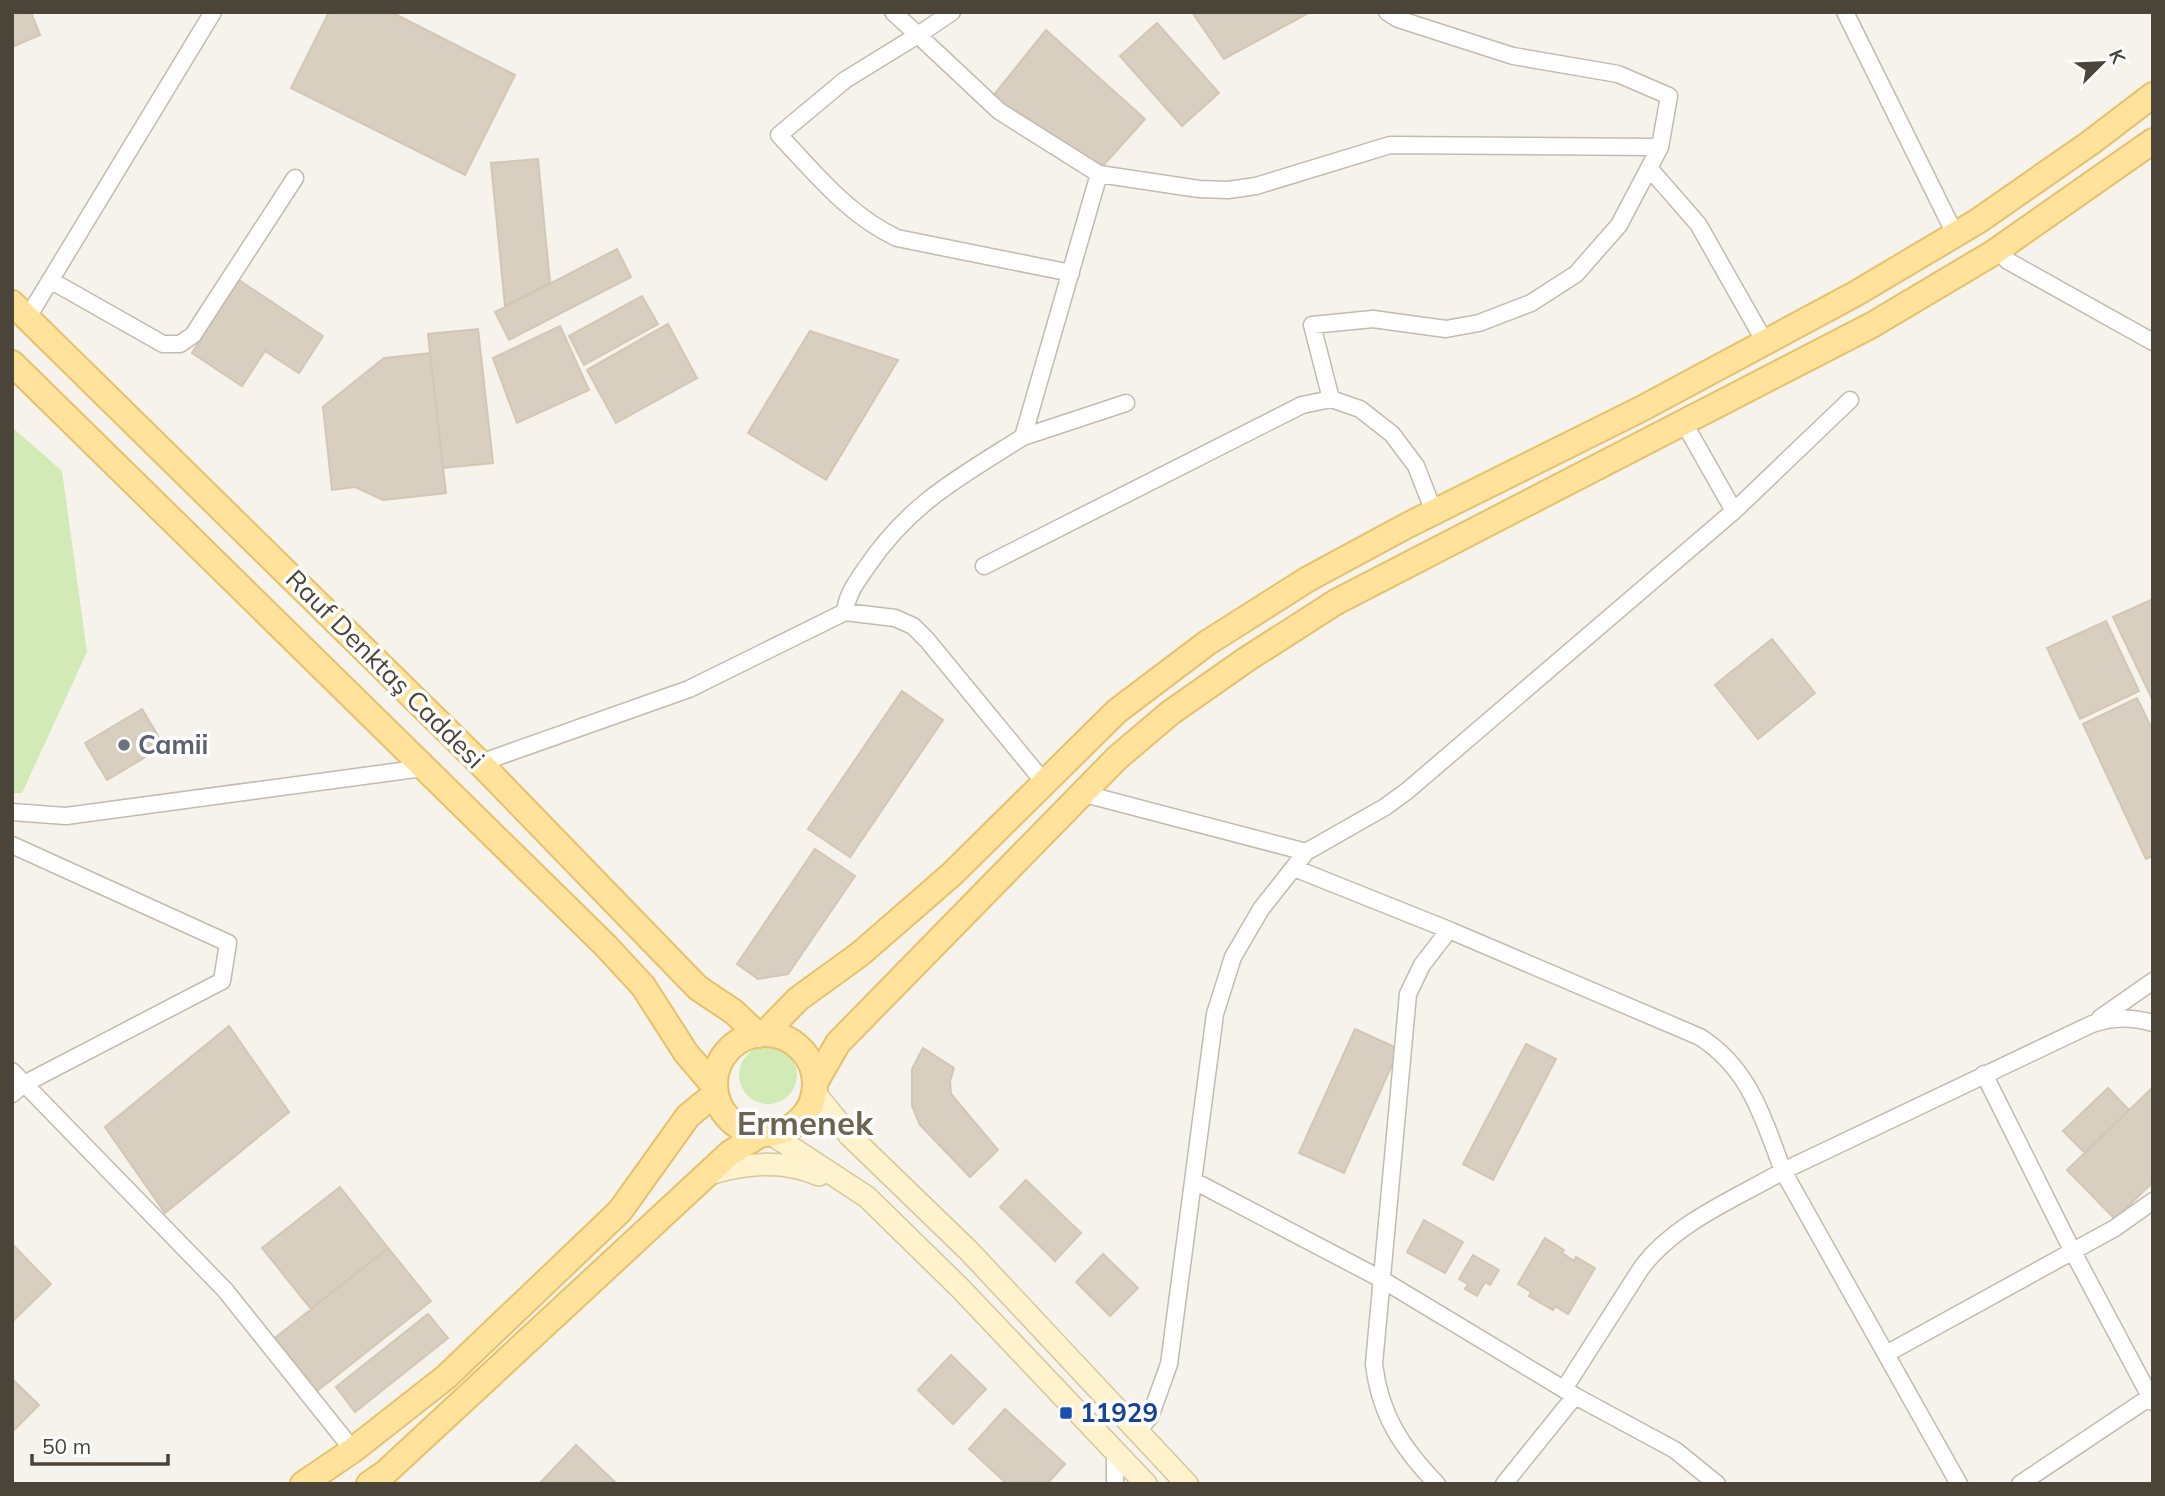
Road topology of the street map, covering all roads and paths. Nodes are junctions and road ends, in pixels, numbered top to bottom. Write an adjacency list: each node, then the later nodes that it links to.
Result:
1 (213, 12): 16 (street)
2 (893, 12): 6 (street)
3 (952, 12): 6 (street)
4 (1387, 12): 9 (street)
5 (1844, 12): 13 (street)
6 (918, 35): 11 (street); 15 (street)
7 (2153, 95): 13 (main road)
8 (2153, 141): 14 (main road)
9 (1660, 146): 10 (street); 11 (street)
10 (1649, 168): 18 (street); 21 (street)
11 (1099, 174): 15 (street)
12 (295, 178): 16 (street)
13 (1955, 234): 18 (main road)
14 (1998, 250): 19 (street); 24 (main road)
15 (1071, 273): 25 (street)
16 (50, 280): 17 (street)
17 (20, 310): 30 (main road, Rauf Denktaş Caddesi)
18 (1765, 342): 27 (main road)
19 (2153, 342)
20 (12, 363): 31 (main road, Rauf Denktaş Caddesi)
21 (1331, 399): 27 (street); 28 (street)
22 (1850, 400): 26 (street)
23 (1126, 404): 25 (street)
24 (1684, 423): 26 (street); 33 (main road)
25 (1023, 437): 29 (street)
26 (1734, 511): 36 (street)
27 (1434, 512): 32 (main road)
28 (984, 566)
29 (845, 612): 30 (street); 32 (street)
30 (480, 763): 42 (main road, Rauf Denktaş Caddesi)
31 (423, 768): 34 (street); 47 (main road, Rauf Denktaş Caddesi)
32 (1043, 781): 42 (main road)
33 (1081, 793): 36 (street); 45 (main road)
34 (12, 812)
35 (12, 845): 46 (street)
36 (1306, 852): 37 (street)
37 (1294, 868): 38 (street); 51 (street)
38 (1449, 930): 49 (street); 55 (street)
39 (2153, 981): 41 (street)
40 (2153, 1023): 41 (street)
41 (2092, 1024): 44 (street)
42 (761, 1034): 45 (main road); 47 (main road)
43 (12, 1071): 46 (street)
44 (1984, 1074): 49 (street); 54 (street)
45 (814, 1087): 48 (main road); 59 (street)
46 (18, 1089): 60 (street)
47 (716, 1090): 48 (main road); 60 (main road)
48 (767, 1134): 50 (main road); 52 (street)
49 (1783, 1171): 56 (street); 57 (street)
50 (709, 1174): 52 (street); 62 (main road)
51 (1196, 1182): 55 (street); 59 (street)
52 (867, 1197): 61 (street)
53 (2153, 1201): 54 (street)
54 (2072, 1250): 56 (street); 58 (street)
55 (1381, 1279): 57 (street); 67 (street)
56 (1886, 1354): 70 (street)
57 (1570, 1392): 68 (street); 69 (street)
58 (2151, 1398): 71 (street)
59 (1138, 1430): 61 (street); 66 (street)
60 (353, 1450): 63 (main road)
61 (1115, 1450): 64 (street); 65 (street)
62 (382, 1480)
63 (303, 1484)
64 (1115, 1484)
65 (1146, 1484)
66 (1187, 1484)
67 (1437, 1484)
68 (1504, 1484)
69 (1717, 1484)
70 (1959, 1484)
71 (2020, 1484)

